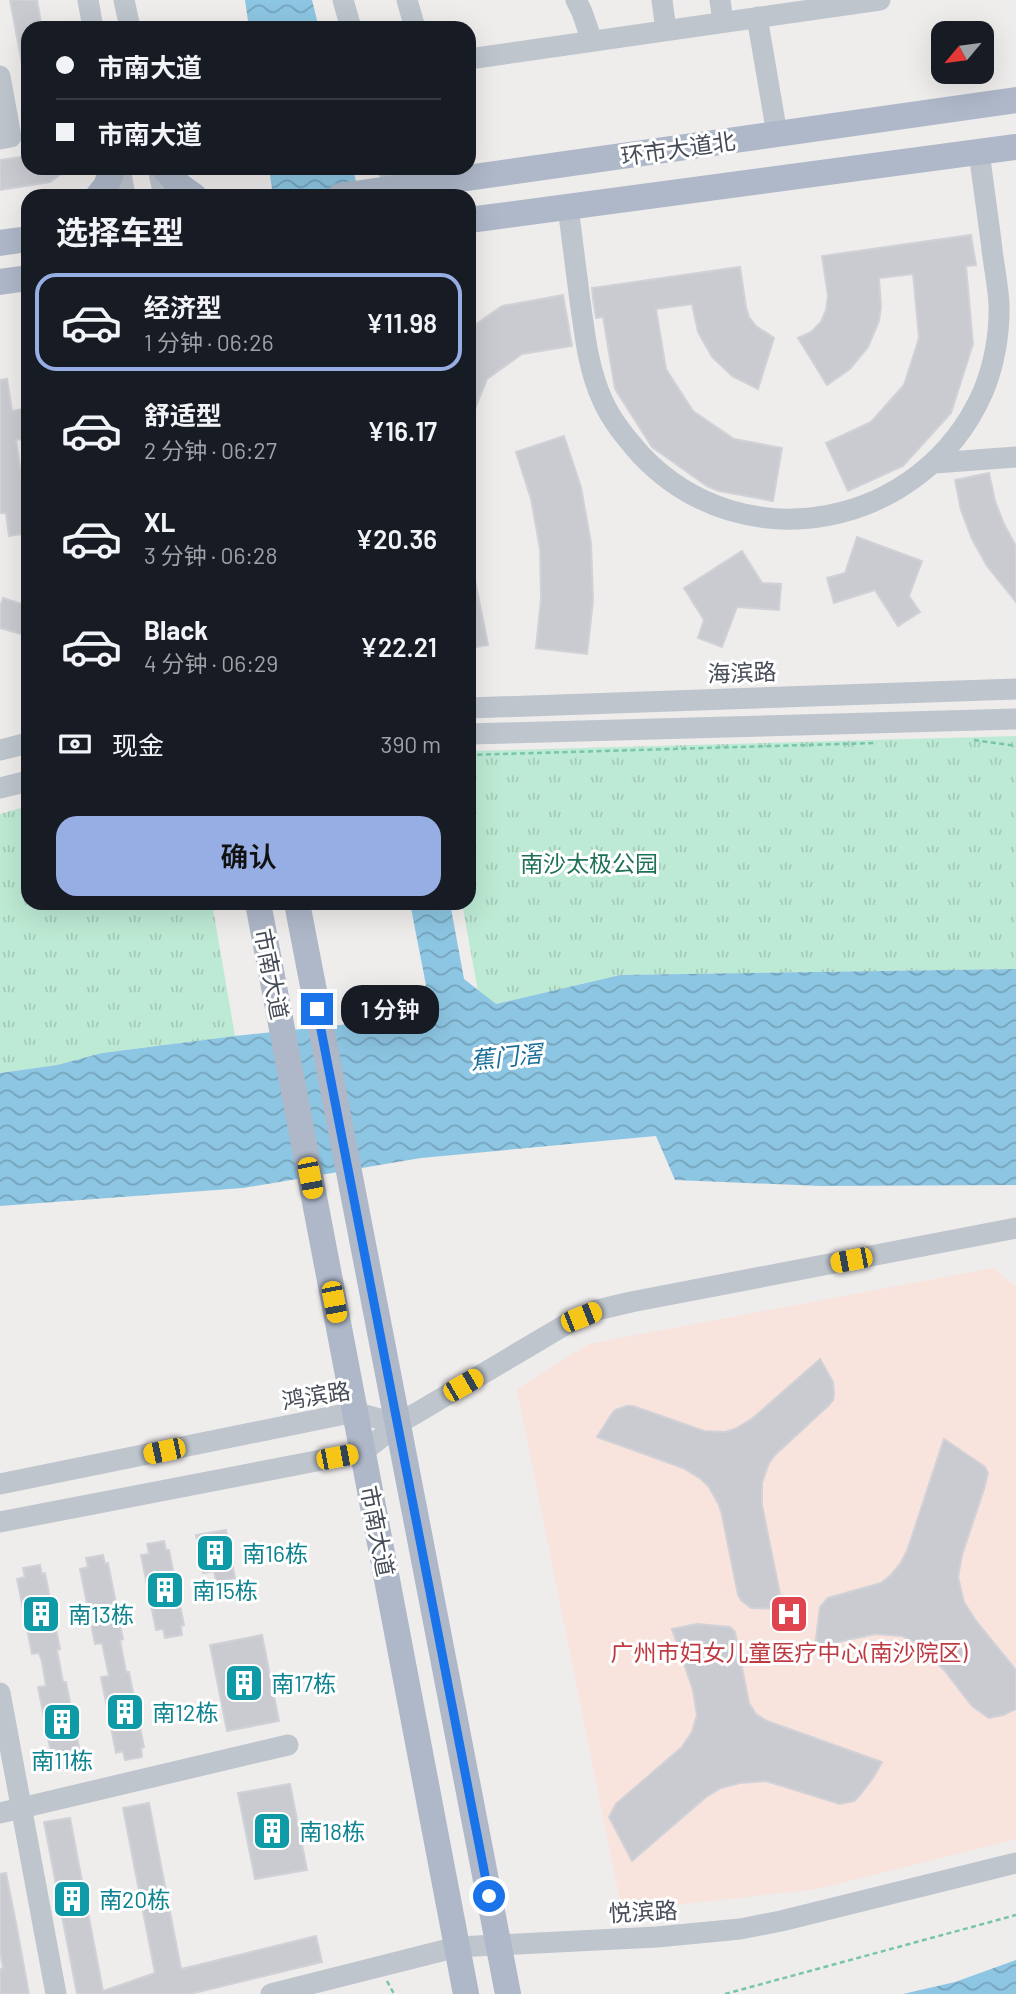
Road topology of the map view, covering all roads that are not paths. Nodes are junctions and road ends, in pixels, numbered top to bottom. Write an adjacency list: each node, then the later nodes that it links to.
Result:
1 (88, 0): 11 (street)
2 (124, 0): 12 (street)
3 (343, 0): 13 (street)
4 (407, 0): 14 (street)
5 (576, 0): 17 (street)
6 (662, 0): 16 (street)
7 (720, 0): 15 (street)
8 (866, 1): 9 (street)
9 (800, 6): 10 (street)
10 (757, 18): 15 (street); 21 (street)
11 (92, 21)
12 (128, 21)
13 (349, 21)
14 (413, 21)
15 (723, 22): 16 (street)
16 (666, 30): 17 (street)
17 (592, 41): 18 (street)
18 (476, 58)
19 (0, 76): 22 (street)
20 (1016, 100): 21 (main road, 环市大道北)
21 (777, 134): 25 (main road, 环市大道北)
22 (0, 139)
23 (1016, 147): 24 (main road, 环市大道北)
24 (979, 152): 31 (main road, 环市大道北); 38 (street)
25 (476, 168)
26 (170, 175): 29 (main road)
27 (417, 175): 28 (main road, 环市大道北)
28 (391, 178): 30 (main road, 环市大道北)
29 (184, 189)
30 (360, 189)
31 (568, 207): 32 (main road, 环市大道北); 38 (street)
32 (476, 219)
33 (21, 240): 34 (main road)
34 (0, 243)
35 (21, 279): 36 (main road)
36 (0, 282)
37 (1016, 457): 38 (street)
38 (935, 463)
39 (1016, 689): 40 (street, 海滨路)
40 (476, 708)
41 (1016, 719): 42 (street)
42 (476, 734)
43 (21, 745): 44 (street)
44 (0, 750)
45 (21, 783): 46 (street)
46 (0, 788)
47 (259, 910): 50 (main road, 市南大道)
48 (298, 910): 51 (main road, 市南大道)
49 (1016, 1228): 51 (street)
50 (355, 1412): 51 (street, 鸿滨路); 52 (main road, 市南大道); 53 (street, 鸿滨路)
51 (398, 1424): 52 (street); 60 (main road, 市南大道)
52 (363, 1452): 54 (street); 61 (main road, 市南大道)
53 (0, 1484)
54 (0, 1522)
55 (0, 1693): 57 (street)
56 (288, 1745): 57 (street)
57 (21, 1807): 58 (street); 62 (street)
58 (0, 1812)
59 (1016, 1863): 60 (street, 悦滨路)
60 (498, 1945): 61 (street, 悦滨路); 65 (main road, 市南大道)
61 (457, 1947): 63 (street, 悦滨路); 64 (main road, 市南大道)
62 (56, 1994)
63 (271, 1994)
64 (466, 1994)
65 (508, 1994)

